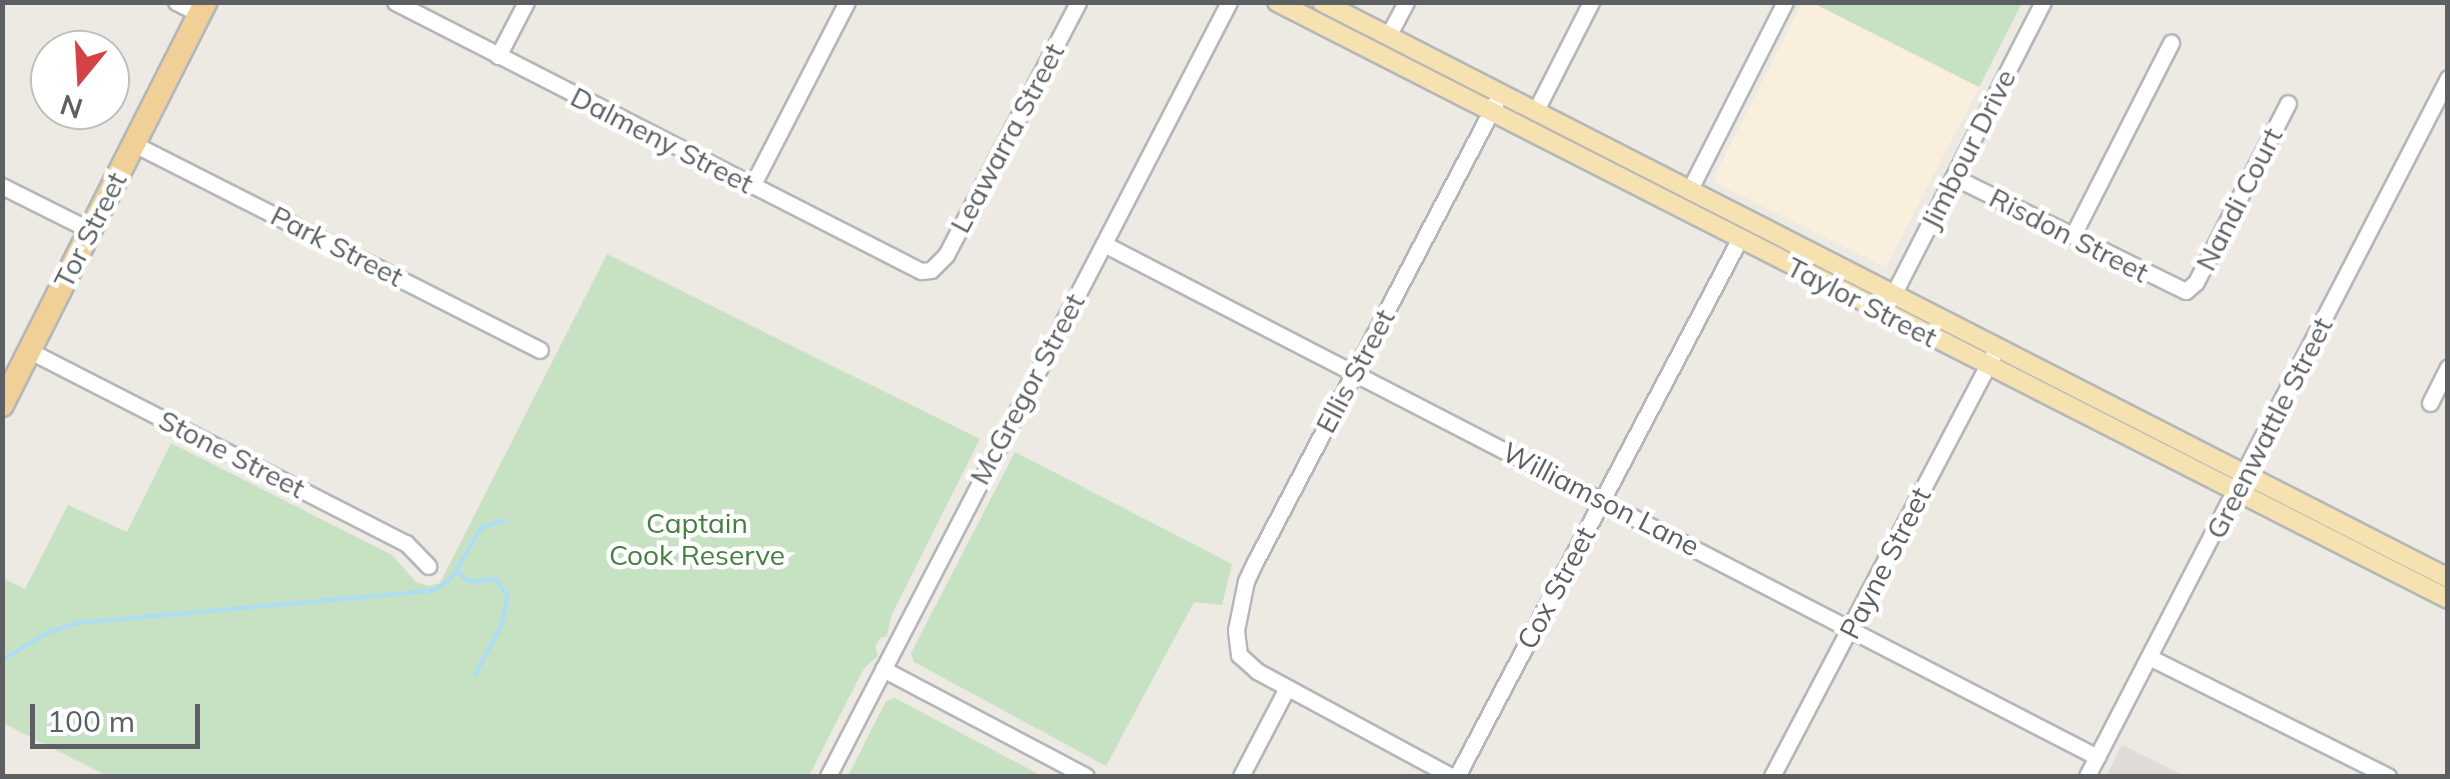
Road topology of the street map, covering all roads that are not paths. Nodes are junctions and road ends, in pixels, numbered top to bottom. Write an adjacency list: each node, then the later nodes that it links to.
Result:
1 (176, 2): 13 (street)
2 (395, 2): 16 (street, Dalmeny Street)
3 (526, 2): 16 (street)
4 (846, 2): 25 (street)
5 (1078, 2): 31 (street, Leawarra Street)
6 (1229, 2): 30 (street, McGregor Street)
7 (1278, 2): 20 (main road, Taylor Street)
8 (1322, 2): 14 (main road, Taylor Street)
9 (1406, 2): 14 (street)
10 (1590, 2): 21 (street)
11 (1785, 2): 26 (street)
12 (2043, 2): 23 (street, Jimbour Drive)
13 (202, 8): 22 (highway, Tor Street)
14 (1388, 36): 18 (main road, Taylor Street)
15 (2172, 43): 28 (street)
16 (498, 56): 25 (street, Dalmeny Street)
17 (2448, 78): 42 (street, Greenwattle Street)
18 (1500, 94): 20 (street, Ellis Street); 21 (main road, Taylor Street)
19 (2288, 103): 32 (street, Nandi Court)
20 (1491, 112): 29 (main road, Taylor Street); 39 (street, Ellis Street)
21 (1535, 112): 26 (main road, Taylor Street)
22 (134, 144): 27 (highway, Tor Street); 35 (street, Park Street)
23 (1954, 176): 28 (street, Risdon Street); 33 (street, Jimbour Drive)
24 (2, 186): 27 (street)
25 (752, 186): 31 (street, Dalmeny Street)
26 (1689, 191): 29 (main road); 33 (main road, Taylor Street)
27 (90, 230): 36 (highway, Tor Street)
28 (2073, 235): 32 (street, Risdon Street)
29 (1739, 240): 37 (main road, Taylor Street); 44 (street, Cox Street)
30 (1104, 244): 39 (street, Williamson Lane); 50 (street, McGregor Street)
31 (931, 270)
32 (2186, 291)
33 (1893, 295): 34 (main road, Taylor Street)
34 (1997, 348): 37 (street, Payne Street); 42 (main road, Taylor Street)
35 (540, 350)
36 (30, 351): 40 (highway, Tor Street); 45 (street, Stone Street)
37 (1987, 366): 43 (main road, Taylor Street); 48 (street, Payne Street)
38 (2448, 367): 41 (street)
39 (1354, 372): 44 (street, Williamson Lane); 51 (street, Ellis Street)
40 (4, 399)
41 (2430, 402)
42 (2245, 476): 43 (street, Greenwattle Street); 46 (main road, Taylor Street)
43 (2236, 493): 47 (main road, Taylor Street); 49 (street, Greenwattle Street)
44 (1602, 500): 48 (street, Williamson Lane); 56 (street, Cox Street)
45 (428, 566)
46 (2448, 578)
47 (2448, 599)
48 (1851, 629): 52 (street, Williamson Lane); 57 (street, Payne Street)
49 (2149, 657): 52 (street, Greenwattle Street); 59 (street)
50 (882, 669): 53 (street, McGregor Street); 54 (street)
51 (1287, 688): 55 (street); 56 (street)
52 (2098, 757): 58 (street, Greenwattle Street)
53 (828, 776)
54 (1086, 776)
55 (1241, 776)
56 (1454, 776)
57 (1772, 776)
58 (2087, 776)
59 (2388, 776)

